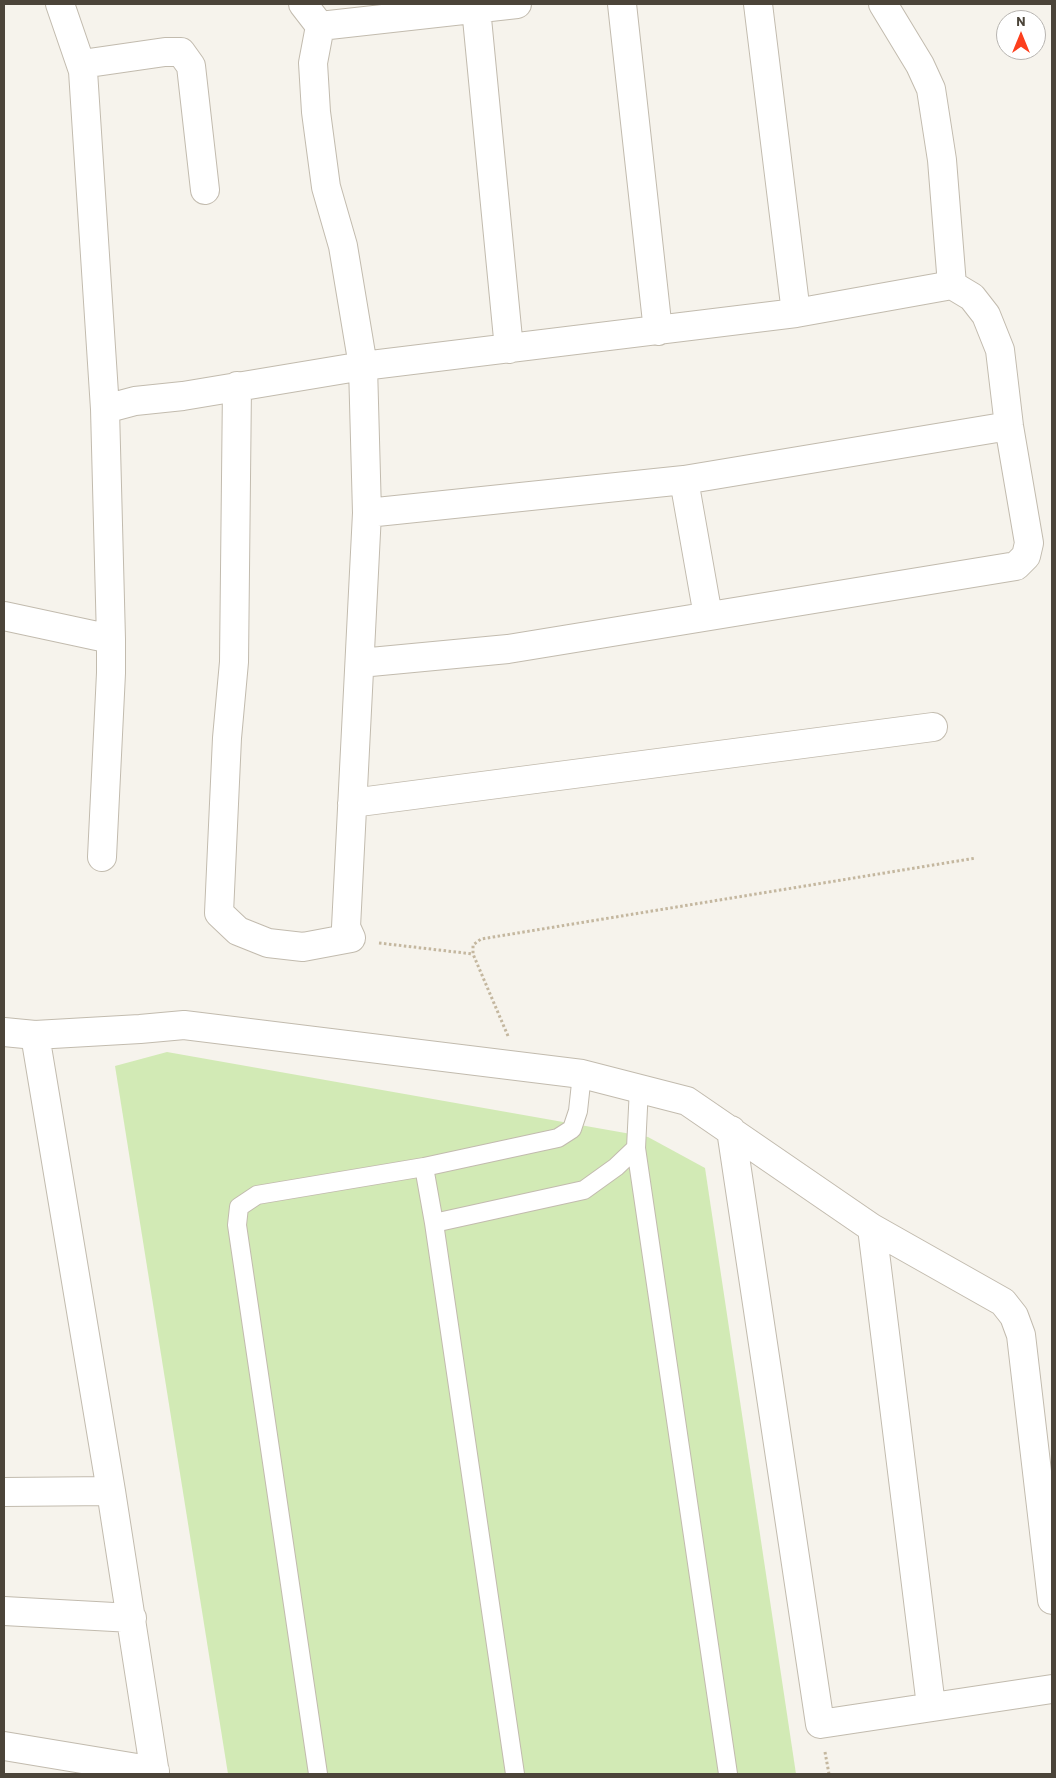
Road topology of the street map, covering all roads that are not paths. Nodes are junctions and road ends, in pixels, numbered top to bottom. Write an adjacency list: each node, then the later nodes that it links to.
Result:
1 (60, 4): 9 (street)
2 (303, 4): 8 (street)
3 (517, 4): 7 (street)
4 (622, 4): 13 (street)
5 (758, 4): 12 (street)
6 (883, 4): 11 (street)
7 (476, 8): 8 (street); 14 (street)
8 (320, 26): 15 (street)
9 (82, 64): 10 (street); 17 (street)
10 (205, 190)
11 (952, 285): 12 (street); 18 (street)
12 (796, 313): 13 (street)
13 (658, 331): 14 (street)
14 (509, 349): 15 (street)
15 (363, 366): 16 (street); 20 (street)
16 (237, 386): 17 (street); 26 (street)
17 (106, 409): 23 (street)
18 (1009, 426): 19 (street); 22 (street)
19 (684, 480): 20 (street); 22 (street)
20 (367, 513): 24 (street)
21 (4, 616): 23 (street)
22 (708, 616): 24 (street)
23 (111, 639): 27 (street)
24 (360, 664): 26 (street)
25 (933, 727): 26 (street)
26 (352, 802)
27 (102, 857)
28 (4, 1032): 29 (street)
29 (35, 1034): 30 (street); 38 (street)
30 (582, 1074): 31 (street); 34 (lane)
31 (639, 1088): 32 (street); 33 (lane)
32 (731, 1130): 36 (street); 45 (street)
33 (636, 1148): 35 (lane); 50 (lane)
34 (424, 1167): 35 (lane); 48 (lane)
35 (434, 1223): 49 (lane)
36 (872, 1228): 37 (street); 45 (street)
37 (1042, 1418): 40 (street)
38 (111, 1491): 39 (street); 43 (street)
39 (4, 1492)
40 (1050, 1567): 41 (street)
41 (1052, 1600)
42 (4, 1611): 43 (street)
43 (132, 1618): 47 (street)
44 (1052, 1689): 45 (street)
45 (931, 1706)
46 (4, 1746): 47 (street)
47 (155, 1773)
48 (318, 1774)
49 (515, 1774)
50 (728, 1774)

